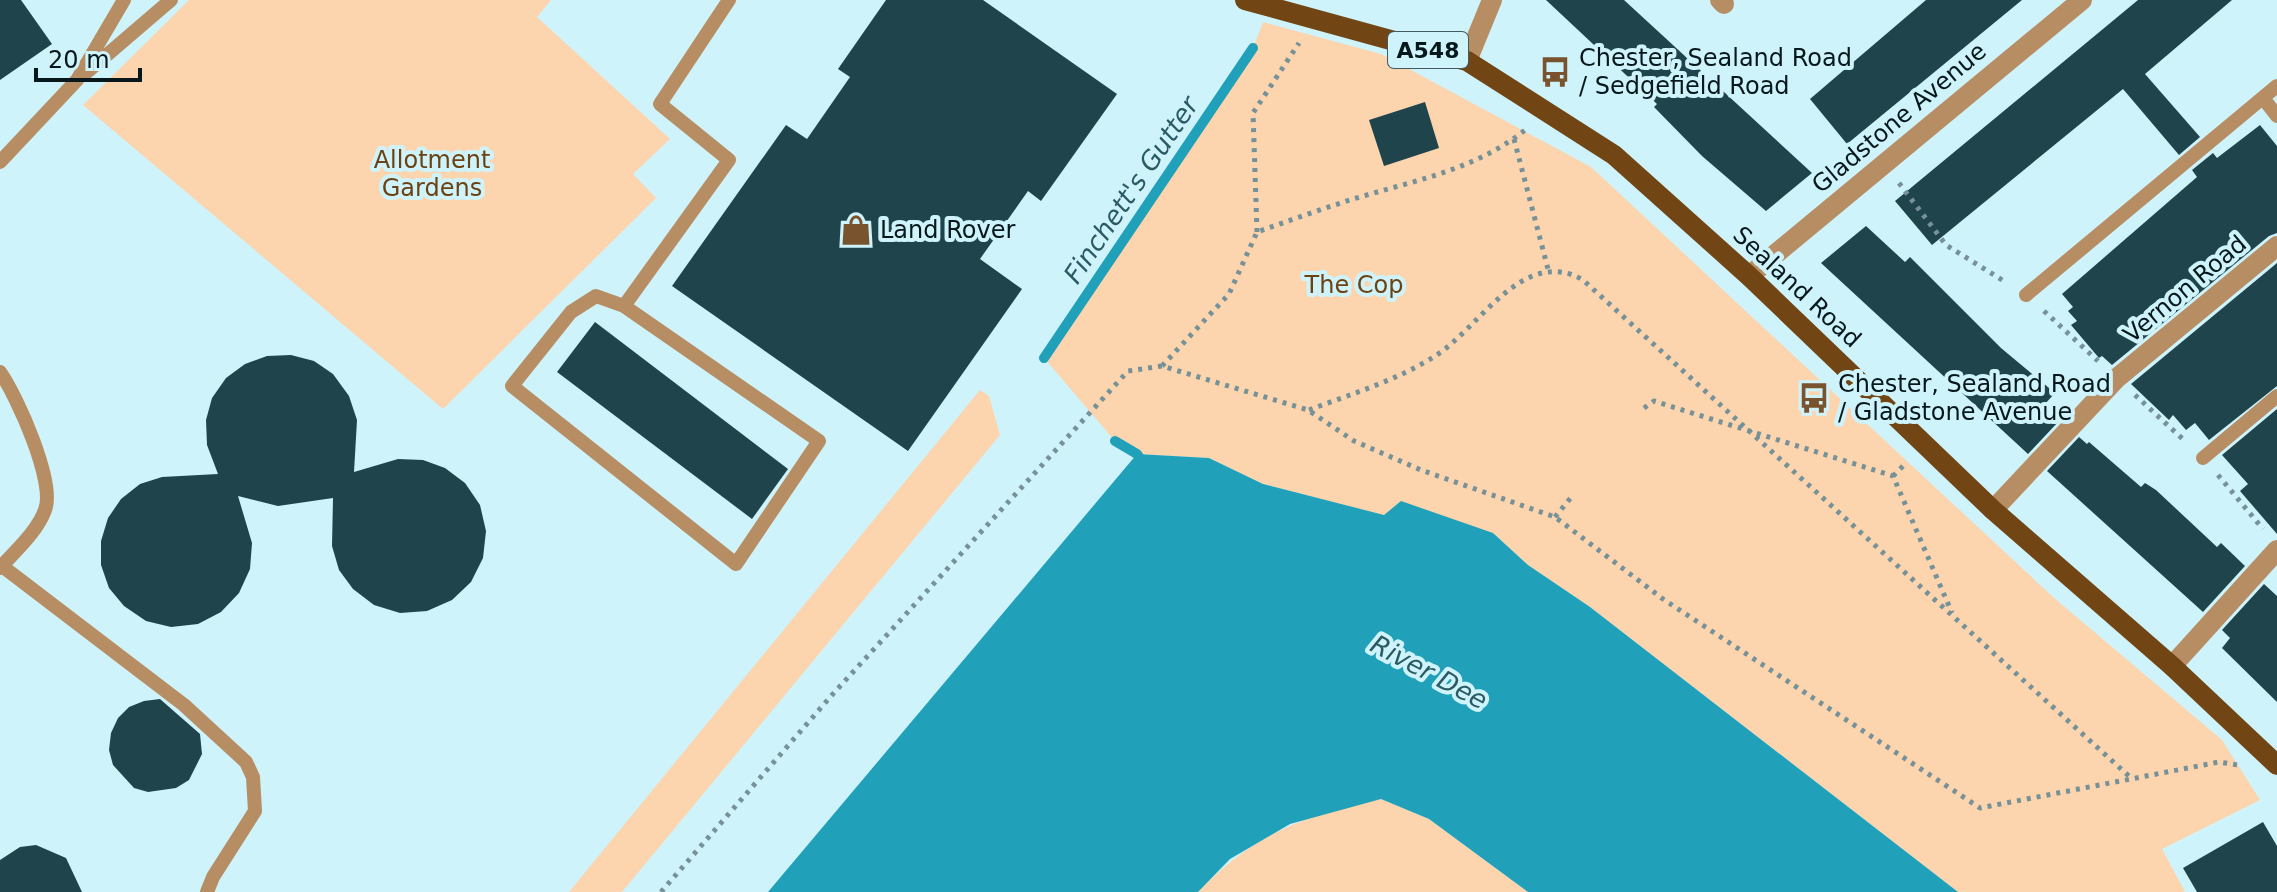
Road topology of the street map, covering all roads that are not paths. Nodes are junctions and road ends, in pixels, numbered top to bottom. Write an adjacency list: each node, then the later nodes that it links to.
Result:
1 (124, 0): 8 (lane)
2 (171, 0): 8 (lane)
3 (729, 0): 16 (lane)
4 (1245, 0): 7 (main road, Sealand Road / A548)
5 (1492, 0): 7 (street)
6 (2082, 0): 14 (street, Gladstone Avenue)
7 (1467, 61): 14 (main road, Sealand Road / A548)
8 (77, 80): 12 (lane)
9 (2277, 86): 10 (lane)
10 (2263, 98): 11 (lane); 15 (lane)
11 (2277, 116)
12 (0, 162)
13 (2277, 246): 20 (street, Vernon Road)
14 (1749, 276): 20 (main road, Sealand Road / A548)
15 (2026, 295)
16 (624, 306): 16 (lane)
17 (0, 372): 22 (lane)
18 (2277, 396): 19 (lane)
19 (2203, 458)
20 (1993, 510): 23 (main road, Sealand Road / A548)
21 (2272, 542): 23 (street)
22 (1, 567): 25 (lane)
23 (2172, 666): 24 (main road, Sealand Road / A548)
24 (2277, 765)
25 (207, 892)

